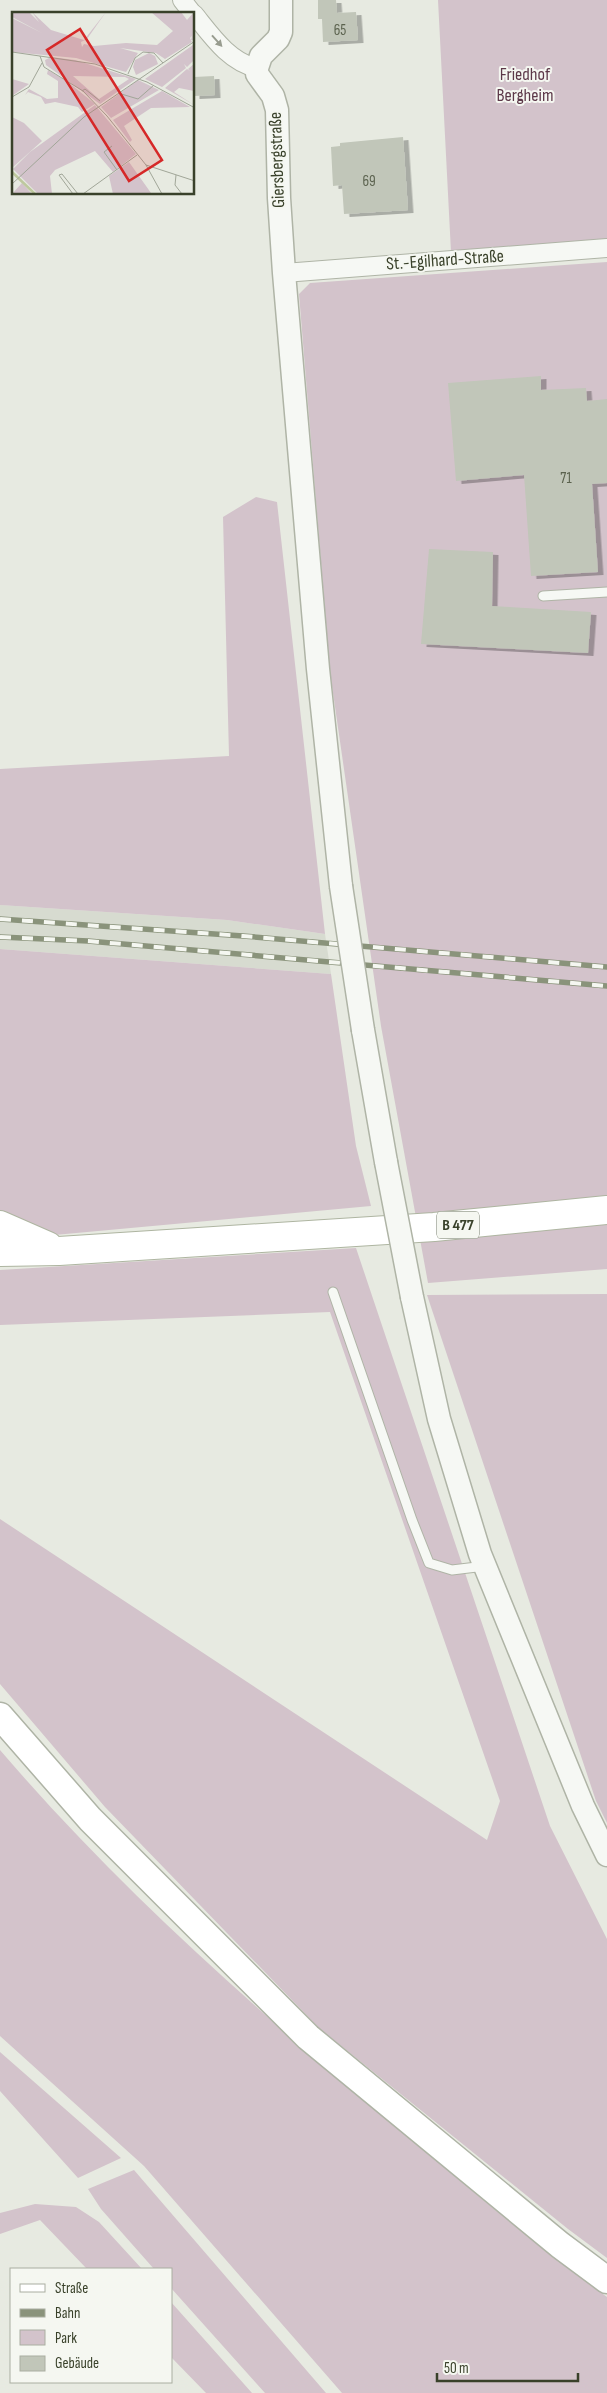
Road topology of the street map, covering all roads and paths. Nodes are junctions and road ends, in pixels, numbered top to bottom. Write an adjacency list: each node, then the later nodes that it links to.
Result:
1 (182, 0): 3 (street)
2 (282, 0): 5 (street)
3 (192, 12)
4 (195, 15): 5 (street, one-way to 5)
5 (257, 68): 7 (street, Giersbergstraße)
6 (607, 248): 7 (street, St.-Egilhard-Straße)
7 (284, 273): 15 (street, Giersbergstraße, bridge)
8 (607, 592): 9 (lane)
9 (544, 596)
10 (607, 1210): 12 (main road, B 477)
11 (0, 1225): 12 (main road)
12 (59, 1251): 13 (main road, B 477)
13 (0, 1252)
14 (332, 1292): 15 (lane)
15 (485, 1566): 17 (street, Giersbergstraße)
16 (0, 1716): 18 (main road)
17 (607, 1855)
18 (607, 2280)

